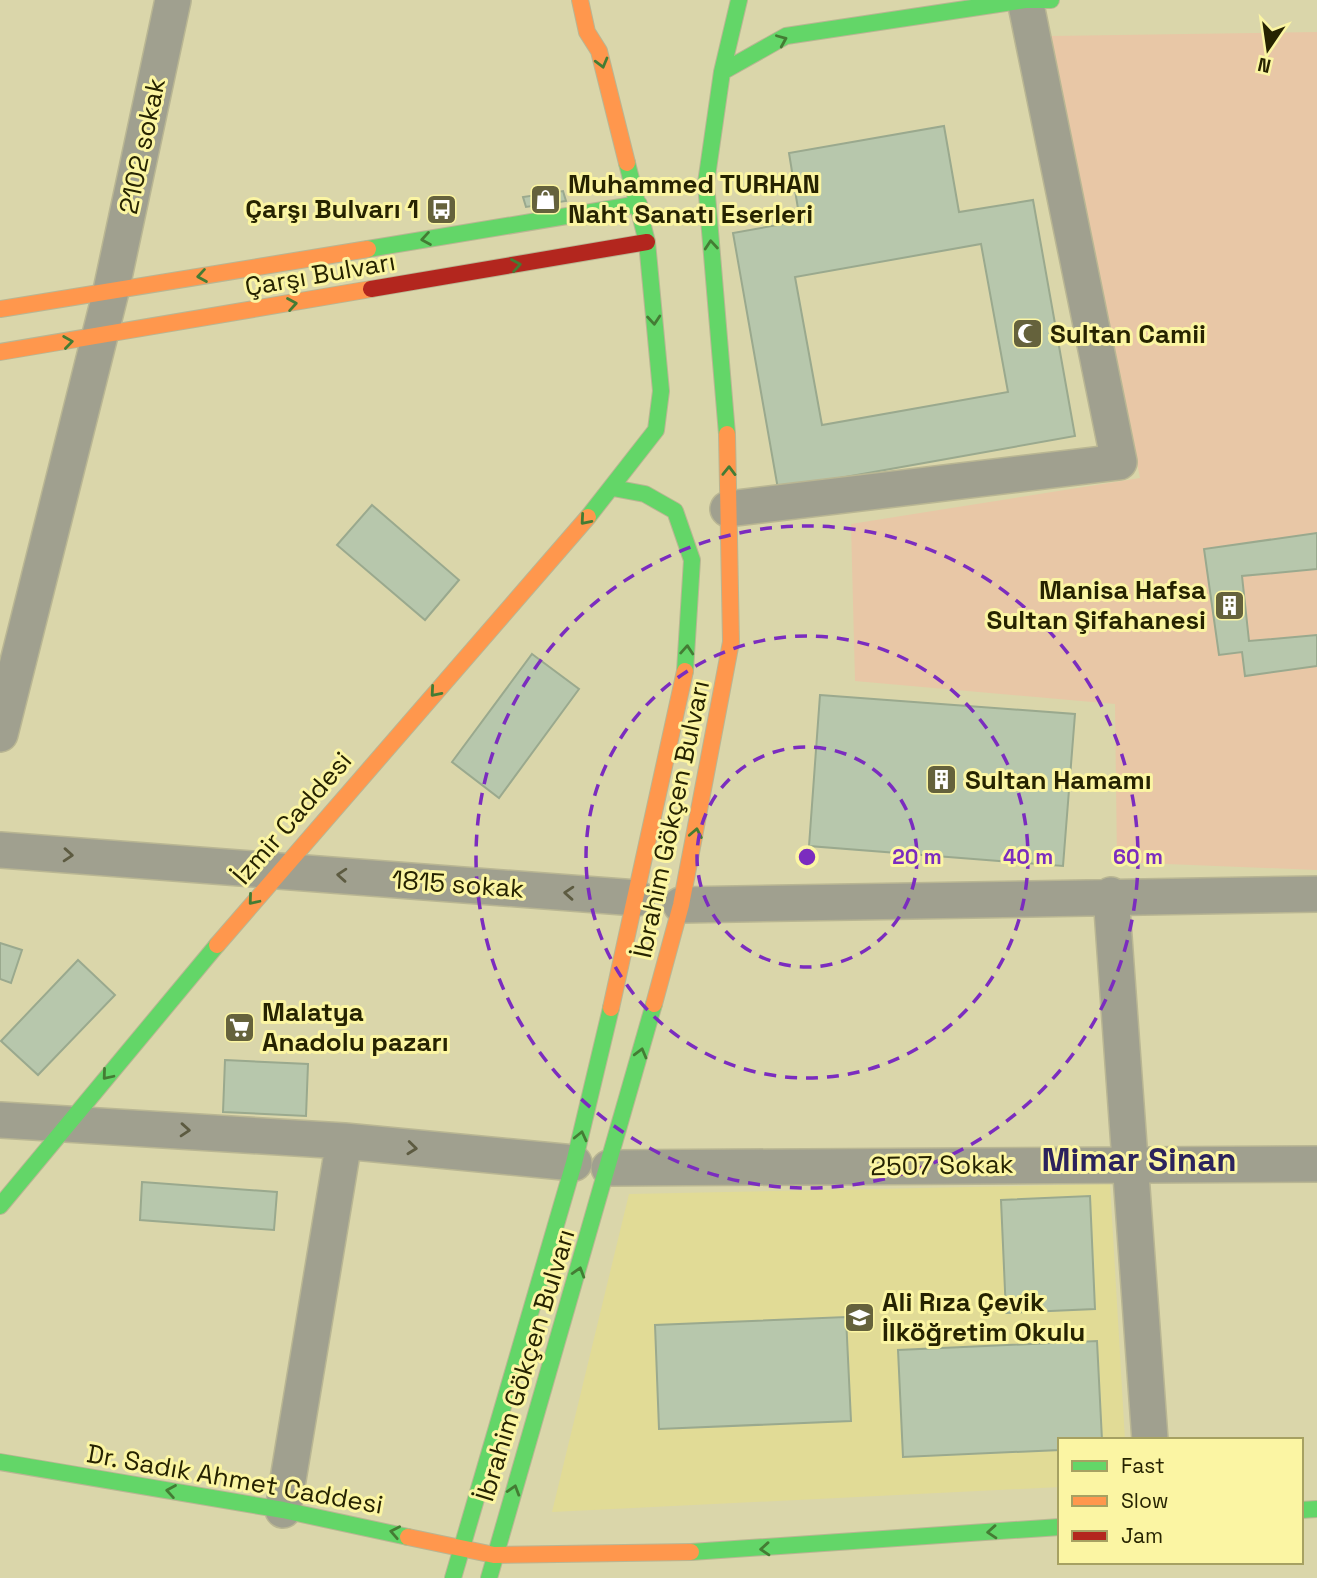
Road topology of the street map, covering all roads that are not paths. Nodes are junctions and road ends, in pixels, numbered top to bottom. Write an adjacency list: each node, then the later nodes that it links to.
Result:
1 (173, 0): 9 (street, 2102 sokak)
2 (580, 0): 7 (main road, one-way to 7)
3 (739, 0): 6 (main road, İbrahim Gökçen Bulvarı)
4 (1024, 0): 5 (main road); 6 (main road, one-way to 4); 14 (street)
5 (1051, 0)
6 (722, 72): 14 (main road, İbrahim Gökçen Bulvarı, one-way to 6)
7 (639, 204): 8 (main road); 9 (main road, Çarşı Bulvarı, one-way to 9)
8 (647, 242): 11 (main road, Çarşı Bulvarı, one-way to 8); 13 (main road, İzmir Caddesi, one-way to 13)
9 (111, 291): 10 (main road, Çarşı Bulvarı); 11 (street)
10 (0, 309)
11 (97, 338): 12 (main road, Çarşı Bulvarı, one-way to 11); 15 (street)
12 (0, 352)
13 (613, 488): 17 (main road, İzmir Caddesi, one-way to 17); 20 (main road, İbrahim Gökçen Bulvarı, one-way to 13)
14 (728, 509): 20 (main road, İbrahim Gökçen Bulvarı, one-way to 14)
15 (0, 734)
16 (0, 850): 17 (street, 1815 sokak, one-way to 17)
17 (279, 870): 20 (street, 1815 sokak, one-way to 17); 22 (main road, İzmir Caddesi, one-way to 22)
18 (1317, 894): 19 (street, 1815 sokak)
19 (1111, 895): 20 (street, 1815 sokak); 25 (street)
20 (657, 901): 24 (main road, İbrahim Gökçen Bulvarı, one-way to 20); 27 (main road, İbrahim Gökçen Bulvarı, one-way to 20)
21 (0, 1119): 22 (street)
22 (68, 1122): 23 (street, one-way to 23); 28 (main road, İzmir Caddesi)
23 (344, 1141): 24 (street, one-way to 24); 31 (street)
24 (575, 1163): 27 (main road); 33 (main road, İbrahim Gökçen Bulvarı)
25 (1130, 1163): 26 (street, 2507 Sokak); 27 (street, 2507 Sokak); 29 (street)
26 (1317, 1164)
27 (610, 1168): 34 (main road, İbrahim Gökçen Bulvarı, one-way to 27)
28 (0, 1206)
29 (1150, 1438)
30 (0, 1462): 31 (main road, Dr. Sadık Ahmet Caddesi, one-way to 30)
31 (283, 1510): 33 (main road, Dr. Sadık Ahmet Caddesi, one-way to 31)
32 (1058, 1527): 34 (main road, one-way to 34)
33 (461, 1546): 34 (main road, Dr. Sadık Ahmet Caddesi); 36 (main road, İbrahim Gökçen Bulvarı)
34 (494, 1555): 35 (main road); 37 (main road, İbrahim Gökçen Bulvarı)
35 (599, 1569)
36 (453, 1578)
37 (488, 1578)

